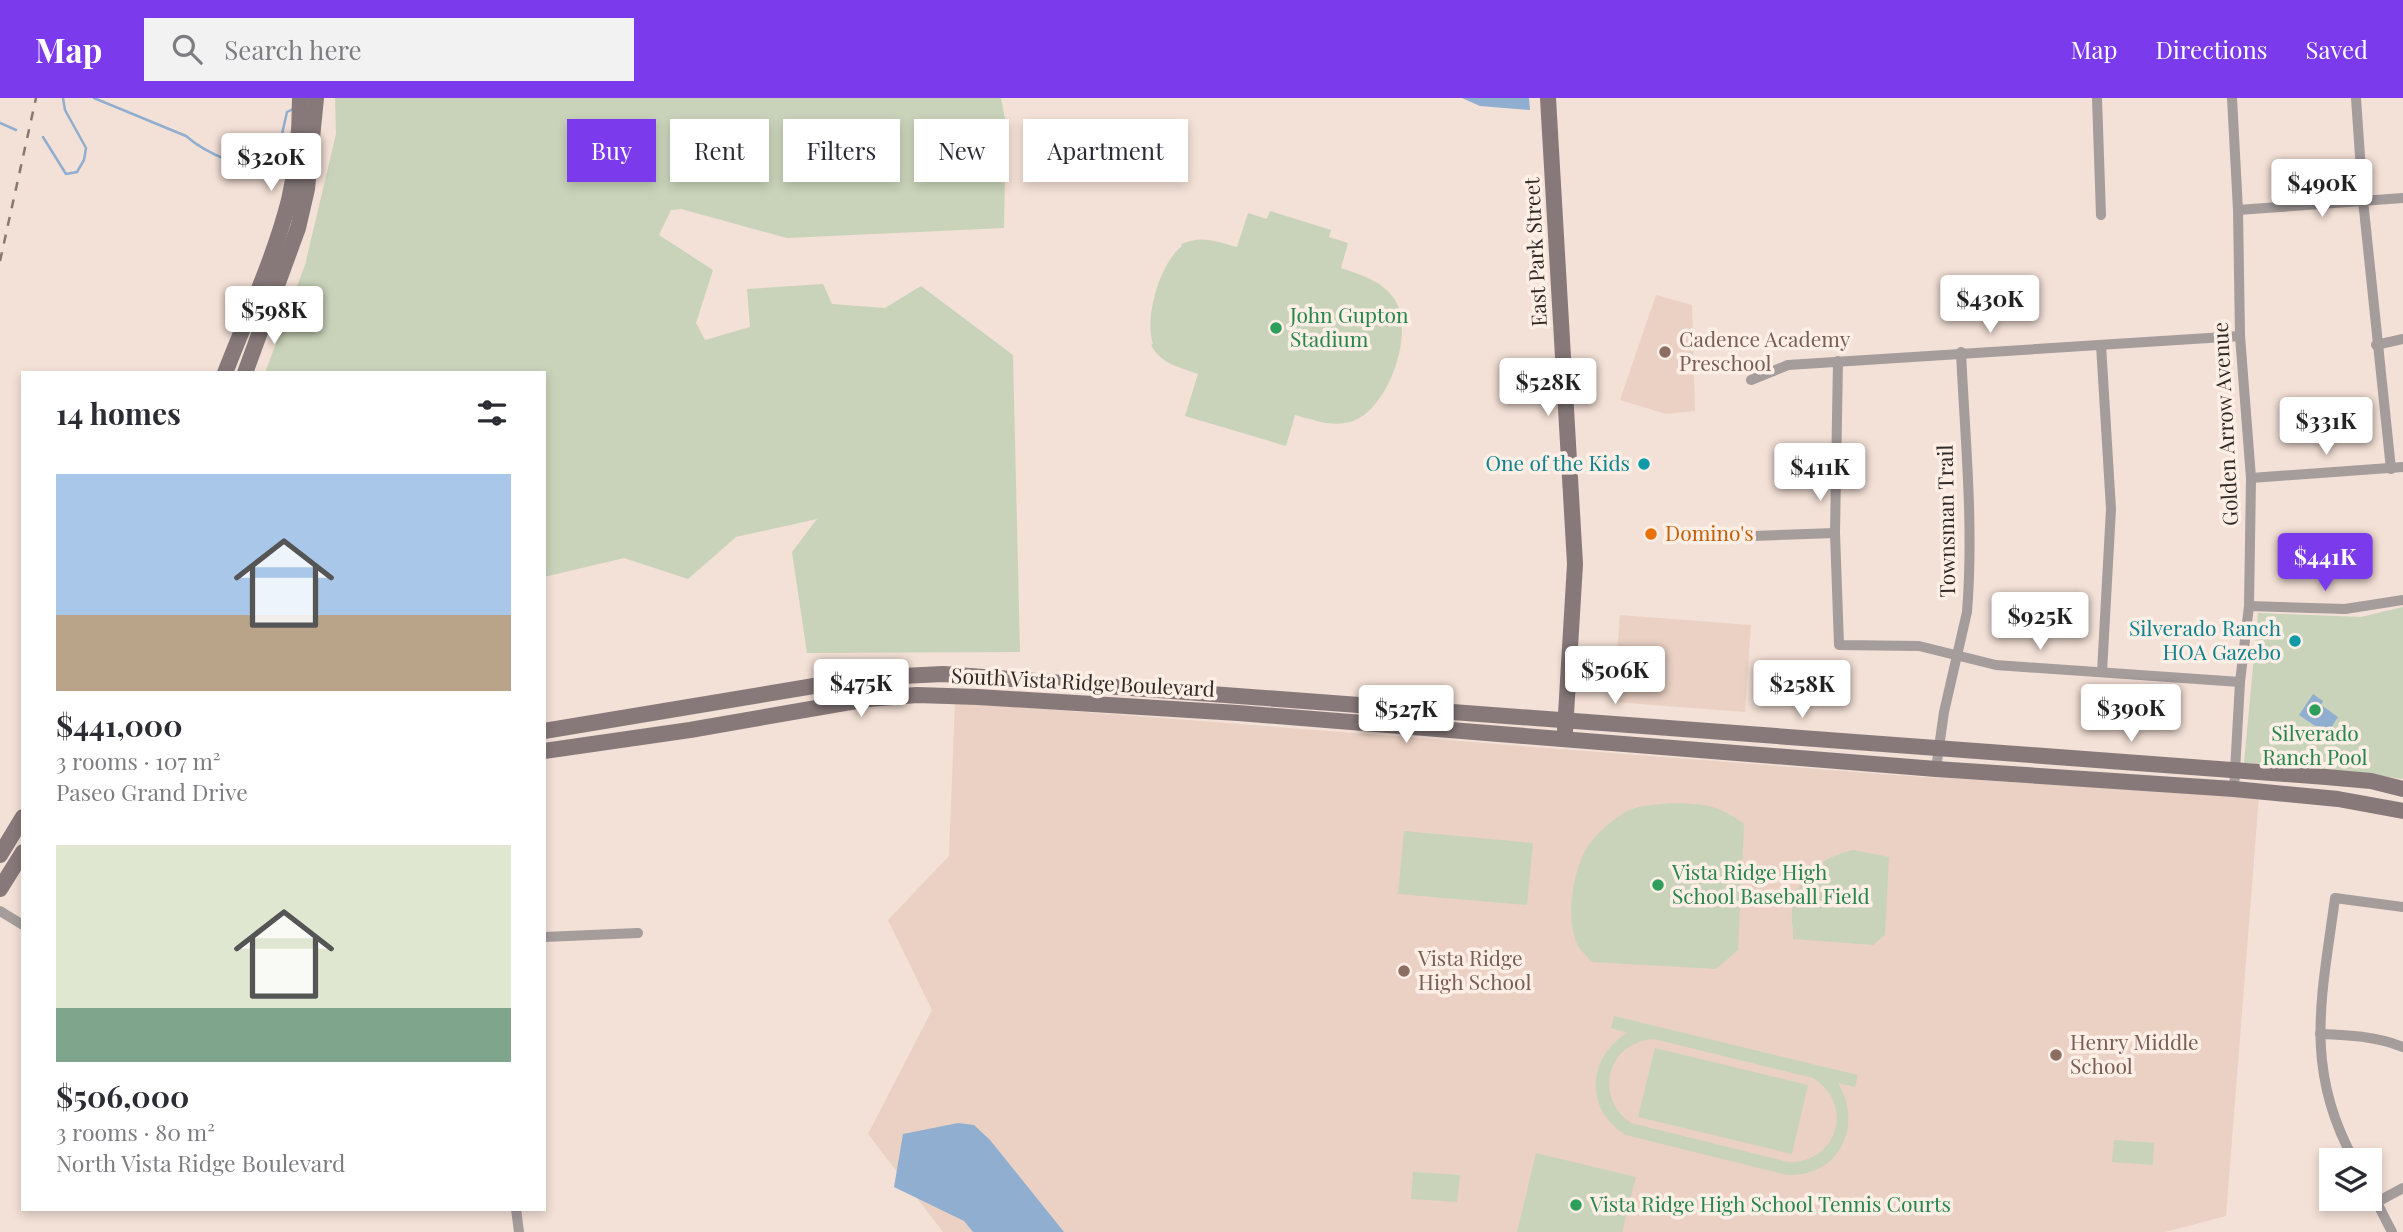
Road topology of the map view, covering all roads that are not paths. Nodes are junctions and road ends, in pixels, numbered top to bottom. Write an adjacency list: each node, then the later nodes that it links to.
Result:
1 (300, 98): 11 (street)
2 (316, 98): 12 (street)
3 (1548, 98): 32 (street, East Park Street)
4 (2097, 98): 10 (street)
5 (2232, 98): 9 (street, Golden Arrow Avenue)
6 (2356, 98): 8 (street)
7 (2403, 198): 8 (street)
8 (2363, 200): 9 (street); 16 (street)
9 (2238, 209): 13 (street, Golden Arrow Avenue)
10 (2101, 215)
11 (253, 298): 12 (street); 19 (street)
12 (270, 306): 20 (street)
13 (2239, 336): 15 (street); 24 (street, Golden Arrow Avenue)
14 (2403, 340): 16 (street)
15 (2101, 345): 17 (street); 30 (street)
16 (2376, 345): 23 (street)
17 (1961, 352): 18 (street); 29 (street, Townsman Trail)
18 (1838, 361): 21 (street); 25 (street)
19 (226, 371)
20 (245, 371)
21 (1751, 380)
22 (2403, 467): 23 (street)
23 (2391, 469): 24 (street)
24 (2252, 478): 28 (street, Golden Arrow Avenue)
25 (1835, 533): 26 (street); 29 (street)
26 (1754, 536)
27 (2403, 600): 28 (street)
28 (2249, 606): 31 (street, Golden Arrow Avenue)
29 (1957, 654): 30 (street); 35 (street, Townsman Trail)
30 (2102, 672): 31 (street)
31 (2240, 682): 38 (street, Golden Arrow Avenue)
32 (1566, 721): 33 (street, South Vista Ridge Boulevard); 34 (street, East Park Street); 35 (street, South Vista Ridge Boulevard)
33 (546, 731)
34 (1564, 739): 36 (street, South Vista Ridge Boulevard); 37 (street, South Vista Ridge Boulevard)
35 (1939, 749): 37 (street, Townsman Trail); 38 (street, South Vista Ridge Boulevard)
36 (546, 751)
37 (1936, 769): 39 (street, South Vista Ridge Boulevard)
38 (2235, 771): 39 (street, Golden Arrow Avenue); 40 (street, South Vista Ridge Boulevard)
39 (2234, 789): 41 (street, South Vista Ridge Boulevard)
40 (2403, 789)
41 (2403, 811)
42 (21, 820): 43 (street)
43 (0, 855)
44 (21, 855): 45 (street)
45 (0, 889)
46 (2403, 907): 51 (street)
47 (0, 911): 48 (street)
48 (21, 924)
49 (638, 933): 50 (street)
50 (546, 937)
51 (2320, 1034): 52 (street); 53 (street)
52 (2403, 1047)
53 (2348, 1148)
54 (2403, 1188): 55 (street)
55 (2382, 1199)
56 (516, 1211): 58 (street)
57 (2381, 1211): 59 (street)
58 (519, 1232)
59 (2392, 1232)

